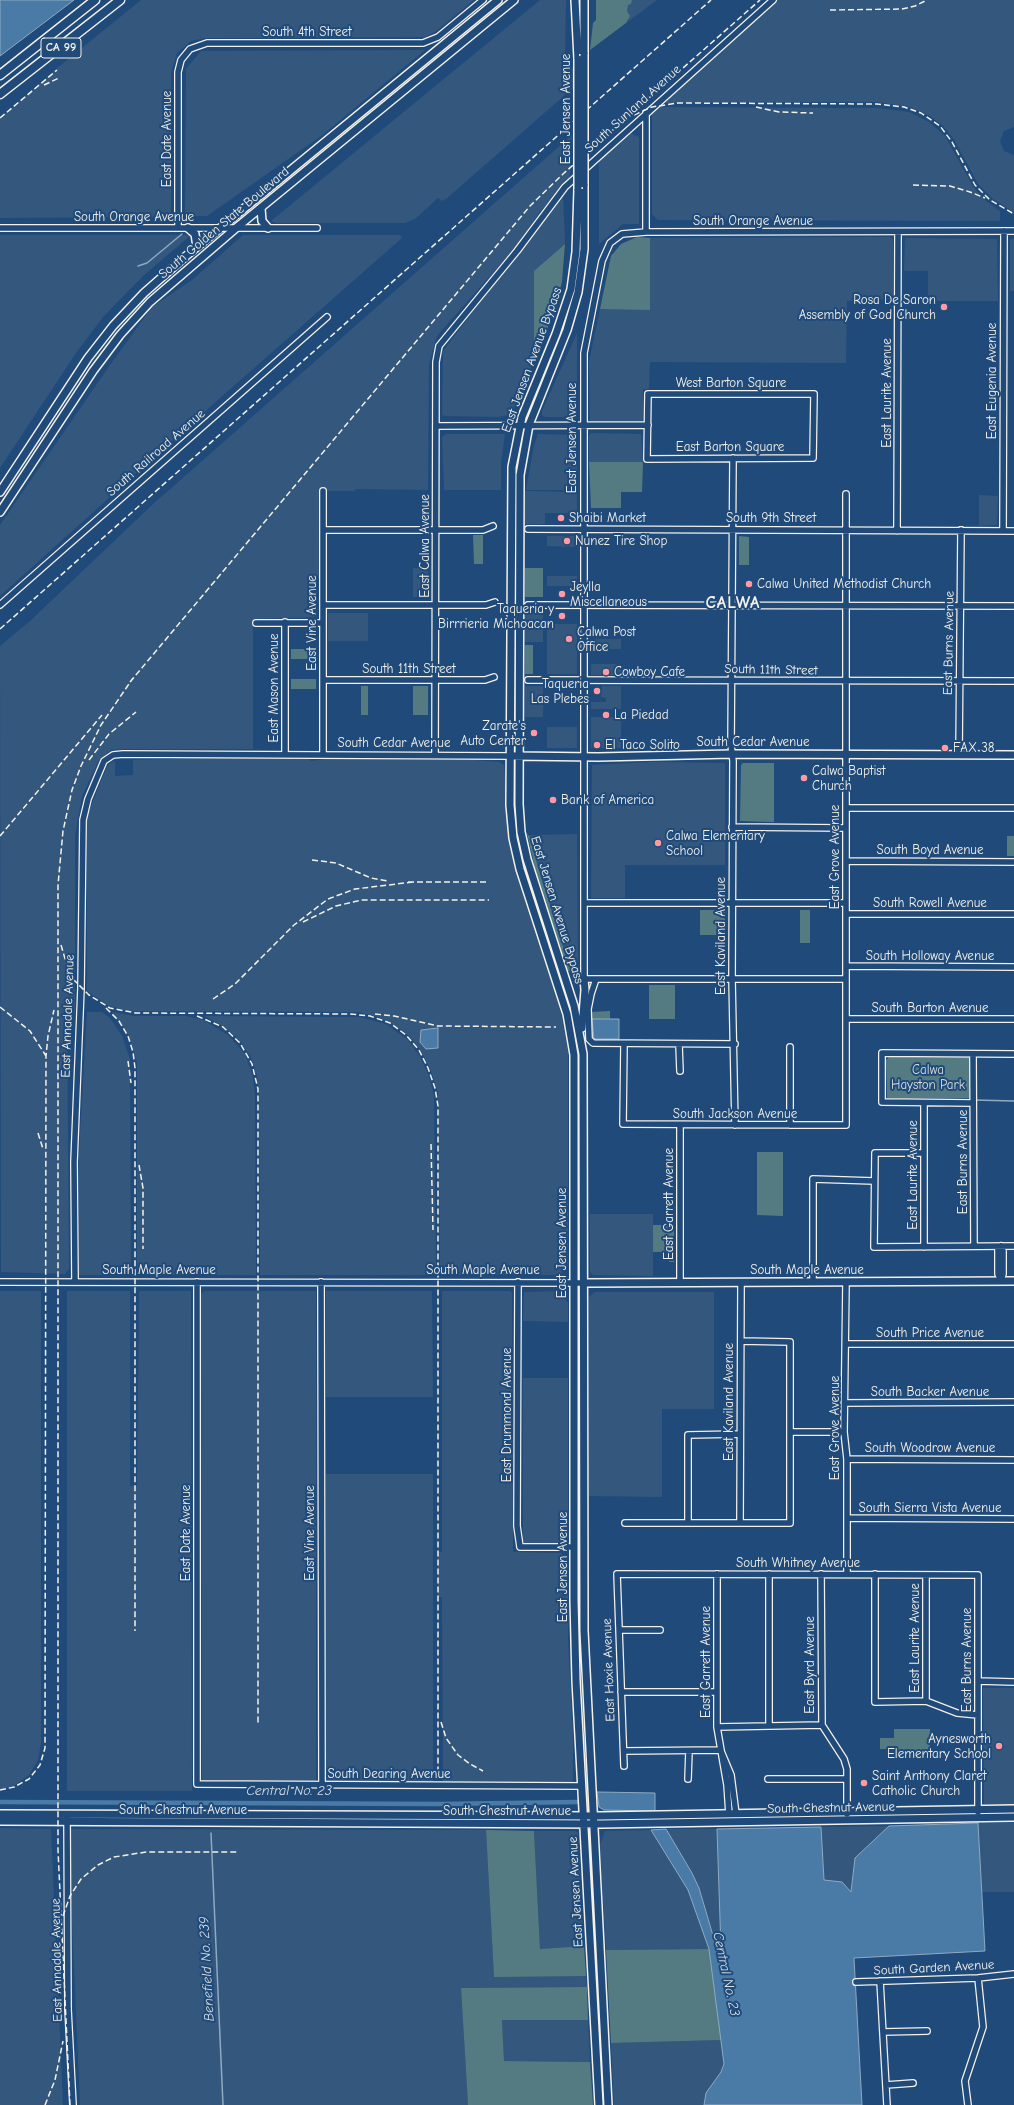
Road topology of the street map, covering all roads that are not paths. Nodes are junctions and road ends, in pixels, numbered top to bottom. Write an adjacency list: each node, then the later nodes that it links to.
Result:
1 (95, 0): 10 (highway, CA 99)
2 (120, 0): 11 (highway, CA 99)
3 (483, 0): 9 (street, South 4th Street)
4 (498, 0): 17 (main road, South Golden State Boulevard)
5 (514, 0): 13 (main road, South Golden State Boulevard)
6 (575, 0): 25 (main road, East Jensen Avenue, bridge)
7 (586, 0): 25 (main road, East Jensen Avenue, bridge)
8 (773, 0): 12 (street, South Sunland Avenue)
9 (186, 52): 15 (street, East Date Avenue)
10 (0, 75)
11 (0, 94)
12 (646, 113): 23 (street); 28 (street, South Sunland Avenue)
13 (261, 208): 18 (main road, South Golden State Boulevard); 19 (main road)
14 (0, 228): 15 (street, South Orange Avenue)
15 (178, 228): 16 (street, South Orange Avenue)
16 (188, 228): 17 (street, South Orange Avenue); 26 (main road)
17 (221, 228): 18 (street, South Orange Avenue); 26 (main road, South Golden State Boulevard)
18 (236, 228): 19 (street, South Orange Avenue); 40 (main road, South Golden State Boulevard)
19 (268, 228): 20 (street, South Orange Avenue)
20 (317, 228)
21 (1004, 231): 22 (street, South Orange Avenue); 24 (street, South Orange Avenue); 50 (street, East Eugenia Avenue)
22 (1014, 231)
23 (646, 232): 24 (street, South Orange Avenue); 29 (street, South Orange Avenue)
24 (898, 232): 49 (street, East Laurite Avenue)
25 (580, 242): 30 (main road, East Jensen Avenue Bypass); 31 (main road, East Jensen Avenue Bypass)
26 (197, 247): 38 (main road, South Golden State Boulevard)
27 (327, 317): 55 (street, South Railroad Avenue)
28 (444, 338): 34 (street, East Calwa Avenue)
29 (584, 353): 32 (street, East Jensen Avenue)
30 (519, 425): 31 (street); 34 (street); 80 (main road, East Jensen Avenue Bypass)
31 (528, 425): 32 (street); 81 (main road, East Jensen Avenue Bypass)
32 (584, 425): 33 (street); 43 (street, East Jensen Avenue)
33 (648, 425): 35 (street, East Barton Square); 36 (street, West Barton Square)
34 (436, 426): 46 (street, East Calwa Avenue)
35 (733, 458): 36 (street, East Barton Square); 44 (street, East Kaviland Avenue)
36 (813, 458)
37 (323, 491): 45 (street, East Vine Avenue)
38 (0, 492)
39 (846, 494): 47 (street, East Grove Avenue)
40 (0, 512)
41 (493, 526): 46 (street)
42 (528, 529): 43 (street, South 9th Street)
43 (584, 529): 44 (street, South 9th Street); 53 (street, East Jensen Avenue)
44 (732, 529): 47 (street, South 9th Street); 54 (street, East Kaviland Avenue)
45 (323, 530): 46 (street); 56 (street, East Vine Avenue)
46 (436, 530): 57 (street, East Calwa Avenue)
47 (846, 530): 49 (street, South 9th Street); 59 (street, East Grove Avenue)
48 (960, 530): 49 (street, South 9th Street); 50 (street, South 9th Street); 60 (street, East Burns Avenue)
49 (897, 531)
50 (1003, 531): 51 (street, South 9th Street)
51 (1014, 531)
52 (495, 602): 57 (street)
53 (584, 604): 54 (street); 58 (street); 66 (street, East Jensen Avenue)
54 (732, 604): 59 (street); 70 (street, East Kaviland Avenue)
55 (0, 605)
56 (323, 605): 57 (street); 63 (street, East Vine Avenue)
57 (436, 605): 68 (street, East Calwa Avenue)
58 (528, 605)
59 (844, 606): 60 (street); 73 (street, East Grove Avenue)
60 (961, 606): 61 (street); 71 (street, East Burns Avenue)
61 (1014, 606)
62 (285, 622): 63 (street); 64 (street); 74 (street, East Mason Avenue)
63 (323, 623): 67 (street, East Vine Avenue)
64 (256, 624)
65 (494, 677): 68 (street, South 11th Street)
66 (585, 679): 69 (street, South 11th Street); 70 (street, South 11th Street); 82 (street, East Jensen Avenue)
67 (323, 680): 68 (street, South 11th Street); 75 (street, East Vine Avenue)
68 (436, 680): 78 (street, East Calwa Avenue)
69 (528, 680)
70 (732, 680): 73 (street, South 11th Street); 76 (street, East Kaviland Avenue)
71 (960, 681): 72 (street, South 11th Street); 73 (street, South 11th Street); 83 (street, East Burns Avenue)
72 (1014, 681)
73 (844, 682): 77 (street, East Grove Avenue)
74 (285, 754): 75 (street, South Cedar Avenue); 84 (street, South Cedar Avenue)
75 (323, 754): 78 (street, South Cedar Avenue)
76 (732, 754): 77 (main road, South Cedar Avenue); 82 (main road, South Cedar Avenue); 87 (street, East Kaviland Avenue)
77 (846, 754): 83 (main road, South Cedar Avenue); 85 (street, East Grove Avenue)
78 (435, 755): 80 (street, South Cedar Avenue)
79 (1014, 755): 83 (main road, South Cedar Avenue)
80 (510, 756): 81 (main road, South Cedar Avenue); 104 (main road, East Jensen Avenue Bypass)
81 (519, 756): 82 (main road, South Cedar Avenue); 105 (main road, East Jensen Avenue Bypass)
82 (585, 756): 91 (street, East Jensen Avenue)
83 (959, 756)
84 (109, 757): 127 (street, East Annadale Avenue)
85 (846, 808): 86 (street); 88 (street, East Grove Avenue)
86 (1014, 808)
87 (732, 827): 88 (street); 92 (street, East Kaviland Avenue)
88 (846, 828): 89 (street, East Grove Avenue)
89 (846, 861): 90 (street, South Boyd Avenue); 93 (street, East Grove Avenue)
90 (1014, 862)
91 (585, 903): 92 (street); 98 (street, East Jensen Avenue)
92 (732, 903): 93 (street); 100 (street, East Kaviland Avenue)
93 (846, 903): 94 (street, East Grove Avenue)
94 (846, 914): 95 (street, South Rowell Avenue); 96 (street, East Grove Avenue)
95 (1014, 914)
96 (846, 966): 97 (street, South Holloway Avenue); 101 (street, East Grove Avenue)
97 (1014, 967)
98 (584, 978): 99 (street); 105 (main road)
99 (596, 978): 100 (street); 106 (street)
100 (732, 978): 101 (street); 107 (street, East Kaviland Avenue)
101 (846, 979): 102 (street, East Grove Avenue)
102 (846, 1019): 103 (street, South Barton Avenue); 118 (street, East Grove Avenue)
103 (1014, 1019)
104 (570, 1029): 131 (main road, East Jensen Avenue)
105 (581, 1043): 132 (main road, East Jensen Avenue)
106 (624, 1044): 108 (street); 115 (street, South Jackson Avenue)
107 (735, 1044): 108 (street); 116 (street, East Kaviland Avenue)
108 (679, 1045): 112 (street)
109 (790, 1048): 117 (street)
110 (973, 1054): 111 (street); 113 (street); 114 (street, East Burns Avenue)
111 (1014, 1054)
112 (680, 1071)
113 (924, 1103): 114 (street); 119 (street, East Laurite Avenue)
114 (973, 1103): 121 (street, East Burns Avenue)
115 (680, 1125): 116 (street, South Jackson Avenue); 133 (street, East Garrett Avenue)
116 (735, 1125): 117 (street, South Jackson Avenue)
117 (790, 1125): 118 (street, South Jackson Avenue)
118 (846, 1125)
119 (923, 1153): 120 (street); 124 (street, East Laurite Avenue)
120 (874, 1181): 124 (street); 134 (street)
121 (974, 1246): 122 (street); 124 (street)
122 (1001, 1246): 123 (street); 125 (street)
123 (1014, 1246)
124 (924, 1247)
125 (1001, 1281): 135 (main road, South Maple Avenue); 136 (main road, South Maple Avenue)
126 (0, 1282): 127 (street, South Maple Avenue)
127 (75, 1282): 128 (street, South Maple Avenue)
128 (197, 1282): 129 (street, South Maple Avenue); 180 (street, East Date Avenue)
129 (321, 1282): 130 (street, South Maple Avenue); 181 (street, East Vine Avenue)
130 (518, 1282): 131 (street, South Maple Avenue); 153 (street, East Drummond Avenue)
131 (574, 1282): 132 (street, South Maple Avenue); 153 (main road, East Jensen Avenue)
132 (584, 1282): 133 (main road, South Maple Avenue); 191 (main road, East Jensen Avenue)
133 (680, 1282): 137 (main road, South Maple Avenue)
134 (813, 1282): 135 (main road, South Maple Avenue); 137 (main road, South Maple Avenue)
135 (846, 1282): 139 (street, East Grove Avenue)
136 (1014, 1282)
137 (740, 1283): 138 (street, East Kaviland Avenue)
138 (741, 1341): 143 (street); 145 (street, East Kaviland Avenue)
139 (846, 1344): 140 (street, South Price Avenue); 142 (street, East Grove Avenue)
140 (1014, 1344)
141 (1014, 1402): 142 (street, South Backer Avenue)
142 (845, 1403): 144 (street, East Grove Avenue)
143 (791, 1432): 144 (street); 150 (street)
144 (844, 1432): 146 (street, East Grove Avenue)
145 (740, 1434): 150 (street, East Kaviland Avenue); 152 (street)
146 (846, 1459): 147 (street, South Woodrow Avenue); 148 (street, East Grove Avenue)
147 (1014, 1460)
148 (847, 1518): 149 (street, South Sierra Vista Avenue); 158 (street, East Grove Avenue)
149 (1014, 1519)
150 (740, 1522): 152 (street)
151 (625, 1523): 152 (street)
152 (688, 1523)
153 (574, 1547): 182 (main road, East Jensen Avenue)
154 (617, 1574): 155 (street, South Whitney Avenue); 162 (street, East Hoxie Avenue)
155 (717, 1574): 156 (street, South Whitney Avenue); 167 (street, East Garrett Avenue)
156 (769, 1574): 157 (street, South Whitney Avenue); 171 (street)
157 (821, 1574): 158 (street, South Whitney Avenue); 170 (street, East Byrd Avenue)
158 (847, 1574): 159 (street, South Whitney Avenue)
159 (875, 1574): 160 (street, South Whitney Avenue); 168 (street)
160 (926, 1575): 161 (street, South Whitney Avenue); 168 (street, East Laurite Avenue)
161 (978, 1575): 164 (street, East Burns Avenue)
162 (619, 1630): 163 (street); 166 (street, East Hoxie Avenue)
163 (660, 1630)
164 (978, 1681): 165 (street); 169 (street, East Burns Avenue)
165 (1014, 1682)
166 (621, 1692): 167 (street); 174 (street, East Hoxie Avenue)
167 (717, 1692): 172 (street, East Garrett Avenue)
168 (926, 1702): 169 (street)
169 (978, 1715): 184 (street, East Burns Avenue)
170 (822, 1725): 171 (street); 179 (street, East Byrd Avenue)
171 (770, 1726): 172 (street)
172 (717, 1727): 173 (street, East Garrett Avenue)
173 (721, 1750): 175 (street); 188 (street, East Garrett Avenue)
174 (624, 1751): 175 (street); 176 (street, East Hoxie Avenue)
175 (689, 1751): 177 (street)
176 (624, 1766)
177 (688, 1779)
178 (768, 1779): 179 (street)
179 (847, 1779): 185 (street, East Byrd Avenue)
180 (197, 1784): 181 (street, South Dearing Avenue)
181 (322, 1785): 182 (street, South Dearing Avenue)
182 (582, 1786): 190 (main road, East Jensen Avenue)
183 (1014, 1809): 184 (main road, South Chestnut Avenue)
184 (978, 1810): 185 (main road, South Chestnut Avenue); 192 (street, East Burns Avenue)
185 (847, 1812): 188 (main road, South Chestnut Avenue); 194 (street, East Byrd Avenue)
186 (0, 1814): 187 (main road)
187 (67, 1814): 189 (main road); 196 (street, East Annadale Avenue)
188 (732, 1814): 191 (main road, South Chestnut Avenue)
189 (535, 1816): 190 (main road, South Chestnut Avenue); 197 (main road)
190 (584, 1816): 191 (main road, South Chestnut Avenue); 198 (main road, East Jensen Avenue)
191 (593, 1816): 199 (main road, East Jensen Avenue)
192 (978, 1818): 193 (main road, South Chestnut Avenue); 194 (main road, South Chestnut Avenue)
193 (1014, 1818)
194 (847, 1820): 199 (main road, South Chestnut Avenue)
195 (0, 1822): 196 (main road, South Chestnut Avenue)
196 (67, 1822): 197 (main road, South Chestnut Avenue); 208 (street, East Annadale Avenue)
197 (494, 1824): 198 (main road, South Chestnut Avenue)
198 (584, 1824): 199 (main road, South Chestnut Avenue); 209 (main road, East Jensen Avenue)
199 (594, 1824): 210 (main road, East Jensen Avenue)
200 (1014, 1974): 201 (street, South Garden Avenue)
201 (978, 1978): 202 (street, South Garden Avenue); 212 (street)
202 (880, 1981): 203 (street, South Garden Avenue); 205 (street)
203 (856, 1982)
204 (927, 2031): 205 (street)
205 (882, 2032): 207 (street)
206 (913, 2084): 207 (street)
207 (886, 2085): 211 (street)
208 (73, 2105)
209 (599, 2105)
210 (608, 2105)
211 (887, 2105)
212 (968, 2105)

